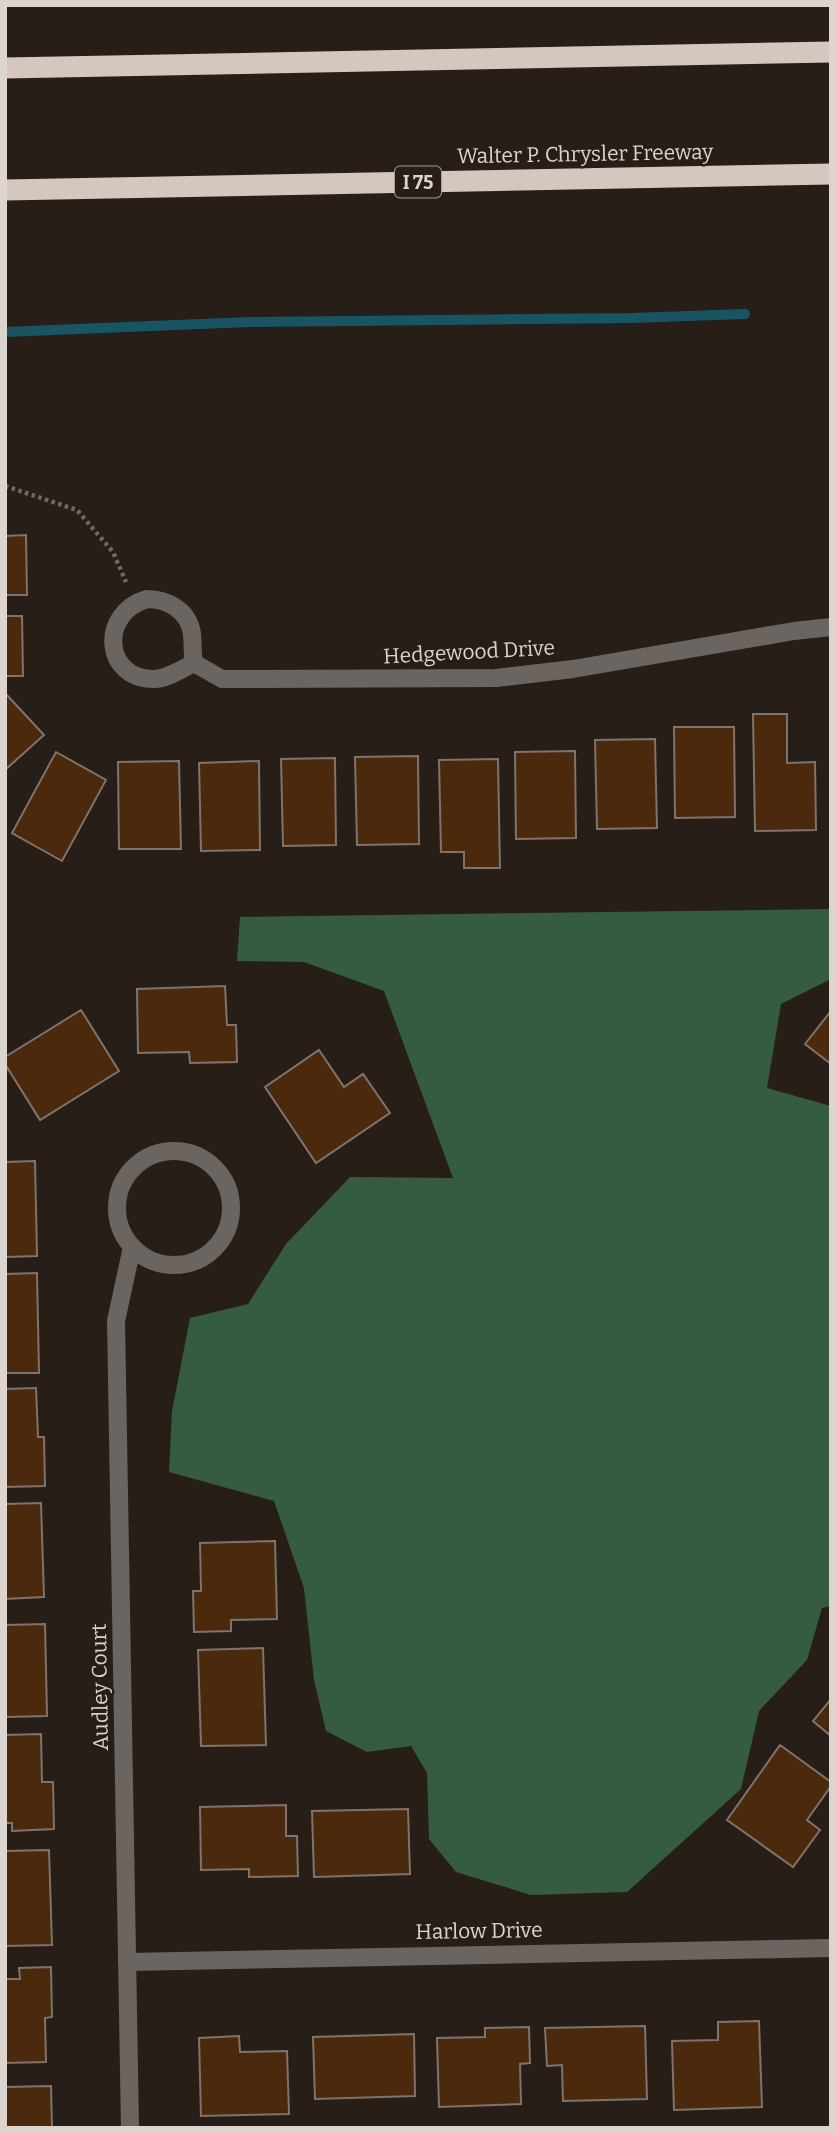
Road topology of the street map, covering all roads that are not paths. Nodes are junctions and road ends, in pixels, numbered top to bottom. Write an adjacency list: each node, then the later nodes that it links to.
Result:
1 (831, 52): 2 (highway)
2 (5, 68)
3 (831, 174): 4 (highway, Walter P. Chrysler Freeway / I 75)
4 (5, 190)
5 (831, 627): 6 (street, Hedgewood Drive)
6 (194, 663): 6 (street)
7 (132, 1247): 7 (street); 9 (street, Audley Court)
8 (831, 1948): 9 (street, Harlow Drive)
9 (128, 1962): 10 (street, Audley Court)
10 (130, 2128)

